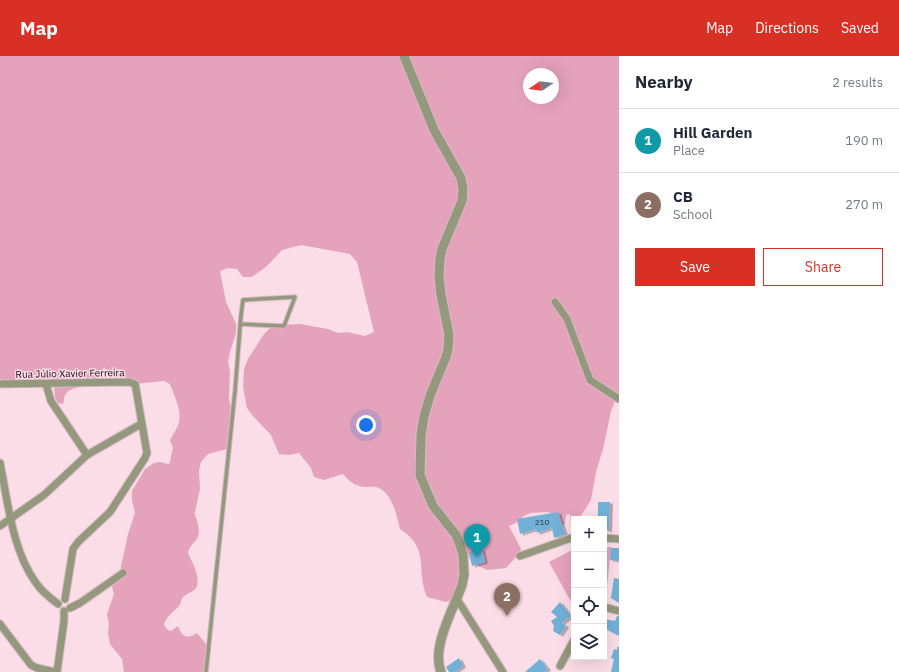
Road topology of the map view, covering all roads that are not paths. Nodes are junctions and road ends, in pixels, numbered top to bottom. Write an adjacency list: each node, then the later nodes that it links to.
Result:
1 (404, 56): 18 (street)
2 (555, 302): 6 (street)
3 (240, 324): 3 (lane); 27 (lane)
4 (0, 384): 5 (street, Rua Júlio Xavier Ferreira)
5 (46, 384): 7 (street, Rua Júlio Xavier Ferreira); 8 (street)
6 (619, 399)
7 (141, 424): 8 (street); 17 (street)
8 (87, 455): 10 (street)
9 (0, 463): 10 (street)
10 (11, 518): 11 (street); 19 (street)
11 (0, 526)
12 (571, 538): 15 (street)
13 (607, 538): 14 (street)
14 (619, 539)
15 (520, 556)
16 (123, 573): 21 (street)
17 (65, 599): 19 (street); 21 (street)
18 (457, 599): 28 (street); 29 (street)
19 (58, 604): 21 (street)
20 (607, 608): 22 (street)
21 (67, 609): 26 (street)
22 (619, 611)
23 (0, 624): 26 (street)
24 (571, 646): 25 (street)
25 (560, 666)
26 (56, 672)
27 (206, 672)
28 (441, 672)
29 (503, 672)

